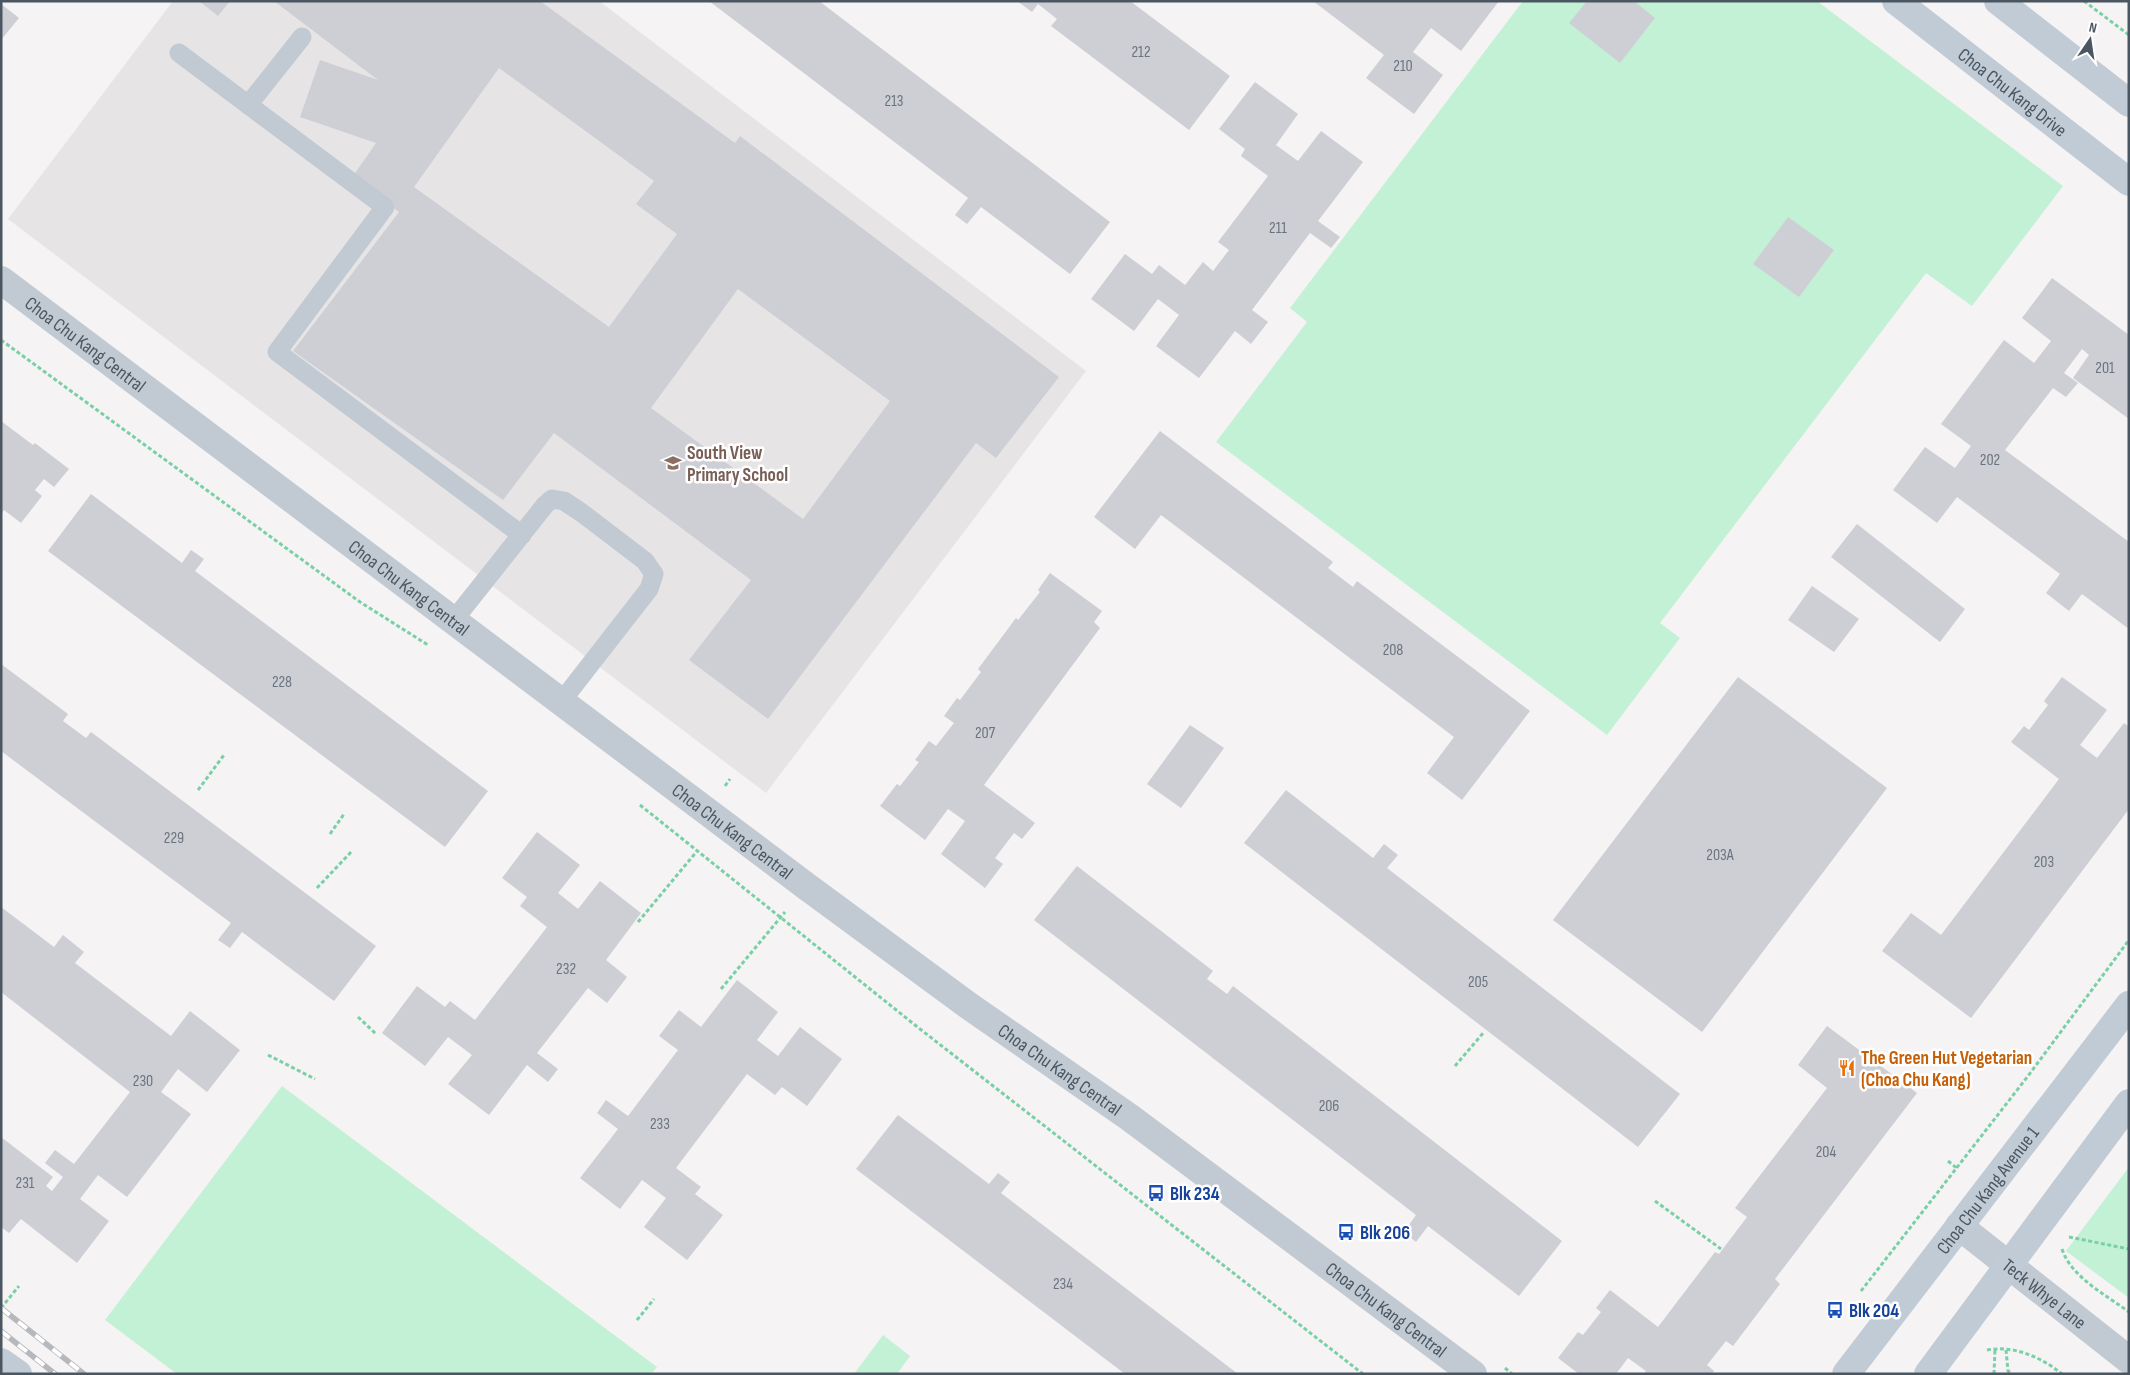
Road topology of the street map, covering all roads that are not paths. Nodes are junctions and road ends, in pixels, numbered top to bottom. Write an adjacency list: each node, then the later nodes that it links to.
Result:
1 (1896, 1): 7 (street, Choa Chu Kang Drive)
2 (1998, 1): 5 (street)
3 (302, 37): 6 (lane)
4 (178, 53): 6 (lane)
5 (2129, 103)
6 (248, 105): 9 (lane)
7 (2129, 182)
8 (1, 280): 10 (street, Choa Chu Kang Central)
9 (522, 535): 10 (lane); 11 (lane)
10 (453, 621): 11 (street, Choa Chu Kang Central)
11 (561, 702): 19 (street, Choa Chu Kang Central)
12 (2129, 1005): 14 (street, Choa Chu Kang Avenue 1)
13 (2129, 1102): 15 (street)
14 (1959, 1226): 15 (street, Teck Whye Lane); 20 (street, Choa Chu Kang Avenue 1)
15 (2010, 1265): 16 (street, Teck Whye Lane); 21 (street)
16 (2129, 1360)
17 (1, 1362): 18 (street)
18 (18, 1374)
19 (1472, 1374)
20 (1846, 1374)
21 (1928, 1374)

